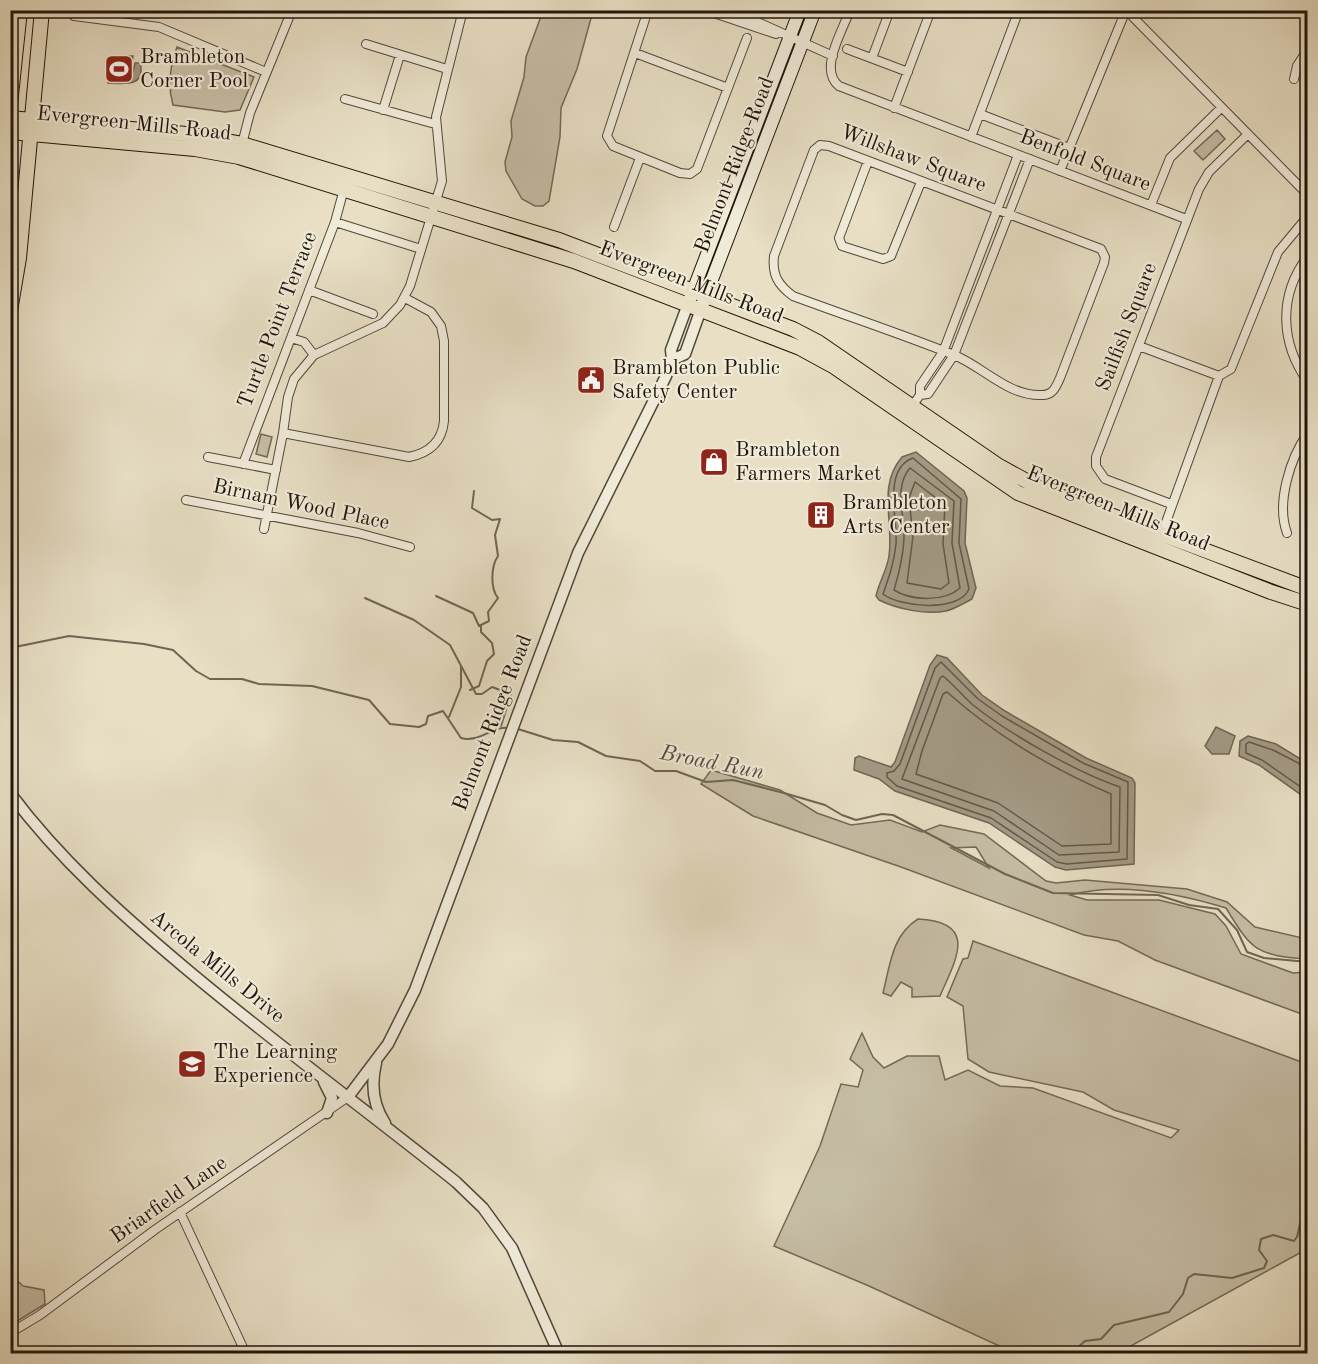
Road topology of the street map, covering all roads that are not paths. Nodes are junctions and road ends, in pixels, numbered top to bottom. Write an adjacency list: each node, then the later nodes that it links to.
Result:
1 (20, 10): 32 (main road)
2 (42, 10): 38 (main road)
3 (292, 10): 27 (street)
4 (463, 10): 26 (street)
5 (648, 10): 22 (street)
6 (705, 10): 17 (street)
7 (731, 10): 17 (street)
8 (800, 10): 17 (main road, Belmont Ridge Road)
9 (815, 10): 18 (main road, Belmont Ridge Road)
10 (850, 10): 24 (street, Benfold Square)
11 (890, 10): 25 (street)
12 (931, 10): 28 (street)
13 (1019, 10): 36 (street)
14 (1126, 10): 34 (street); 44 (street)
15 (74, 13): 27 (street)
16 (747, 38): 30 (street)
17 (790, 38): 18 (street); 66 (main road, Belmont Ridge Road)
18 (803, 43): 24 (street); 66 (main road, Belmont Ridge Road)
19 (366, 44): 23 (street)
20 (1308, 49): 29 (street)
21 (848, 50): 25 (street)
22 (635, 53): 30 (street); 47 (street)
23 (400, 55): 26 (street); 35 (street)
24 (833, 56): 33 (street, Benfold Square)
25 (872, 58): 28 (street)
26 (447, 69): 39 (street)
27 (266, 72): 45 (street)
28 (908, 72): 33 (street)
29 (1294, 79)
30 (728, 88): 47 (street)
31 (345, 99): 35 (street)
32 (10, 105)
33 (894, 108): 43 (street, Benfold Square)
34 (1221, 108): 42 (street); 54 (street)
35 (383, 111): 39 (street)
36 (981, 114): 43 (street); 44 (street)
37 (10, 117): 38 (main road, Evergreen Mills Road)
38 (31, 119): 41 (main road); 45 (main road, Evergreen Mills Road)
39 (435, 124): 55 (street)
40 (10, 132): 41 (main road, Evergreen Mills Road)
41 (30, 134): 45 (main road, Evergreen Mills Road); 67 (main road)
42 (1248, 134): 53 (street); 59 (street, Sailfish Square)
43 (971, 137): 46 (street, Benfold Square)
44 (1069, 148): 50 (street)
45 (241, 151): 52 (main road, Evergreen Mills Road); 55 (main road, Evergreen Mills Road)
46 (1018, 155): 48 (street, Benfold Square); 56 (street)
47 (640, 158): 61 (street)
48 (1030, 159): 50 (street, Benfold Square); 57 (street)
49 (868, 161): 51 (street, Willshaw Square); 51 (street); 71 (street, Willshaw Square)
50 (1060, 171): 54 (street, Benfold Square)
51 (921, 182): 56 (street, Willshaw Square)
52 (344, 189): 55 (main road, Evergreen Mills Road); 60 (street, Turtle Point Terrace)
53 (1308, 195)
54 (1151, 205): 59 (street, Benfold Square)
55 (433, 209): 62 (street); 66 (main road, Evergreen Mills Road)
56 (998, 210): 57 (street, Willshaw Square); 71 (street)
57 (1008, 214): 73 (street); 73 (street, Willshaw Square)
58 (1308, 216): 74 (street)
59 (1186, 219): 70 (street, Sailfish Square)
60 (335, 222): 62 (street); 64 (street, Turtle Point Terrace)
61 (614, 227)
62 (421, 249): 65 (street)
63 (1308, 256): 75 (street)
64 (309, 291): 68 (street); 69 (street, Turtle Point Terrace)
65 (405, 298): 72 (street); 77 (street)
66 (697, 300): 76 (main road, Evergreen Mills Road); 92 (street, Belmont Ridge Road)
67 (10, 311)
68 (373, 314)
69 (291, 338): 72 (street); 80 (street, Turtle Point Terrace)
70 (1139, 346): 74 (street); 83 (street, Sailfish Square)
71 (943, 352): 73 (street, Willshaw Square); 76 (street)
72 (314, 355): 77 (street)
73 (954, 355): 76 (street)
74 (1219, 376): 83 (street)
75 (1308, 382)
76 (913, 406): 87 (main road, Evergreen Mills Road); 90 (main road, Evergreen Mills Road)
77 (284, 433): 81 (street)
78 (1308, 433): 86 (street)
79 (208, 457): 80 (street)
80 (243, 464): 81 (street)
81 (276, 470): 84 (street)
82 (186, 500): 84 (street, Birnam Wood Place)
83 (1171, 504): 87 (street)
84 (267, 515): 85 (street); 88 (street, Birnam Wood Place)
85 (264, 529)
86 (1287, 533)
87 (1161, 536): 89 (main road, Evergreen Mills Road)
88 (410, 547)
89 (1308, 589)
90 (1308, 604)
91 (10, 793): 93 (street, Arcola Mills Drive)
92 (376, 1062): 94 (street, Belmont Ridge Road); 96 (street)
93 (319, 1074): 94 (street, Arcola Mills Drive); 95 (street)
94 (348, 1097): 95 (street, Briarfield Lane); 96 (street, Arcola Mills Drive)
95 (327, 1113): 97 (street, Briarfield Lane)
96 (389, 1128): 100 (street, Arcola Mills Drive)
97 (180, 1212): 98 (street, Briarfield Lane); 99 (street)
98 (10, 1333)
99 (246, 1353)
100 (559, 1353)

